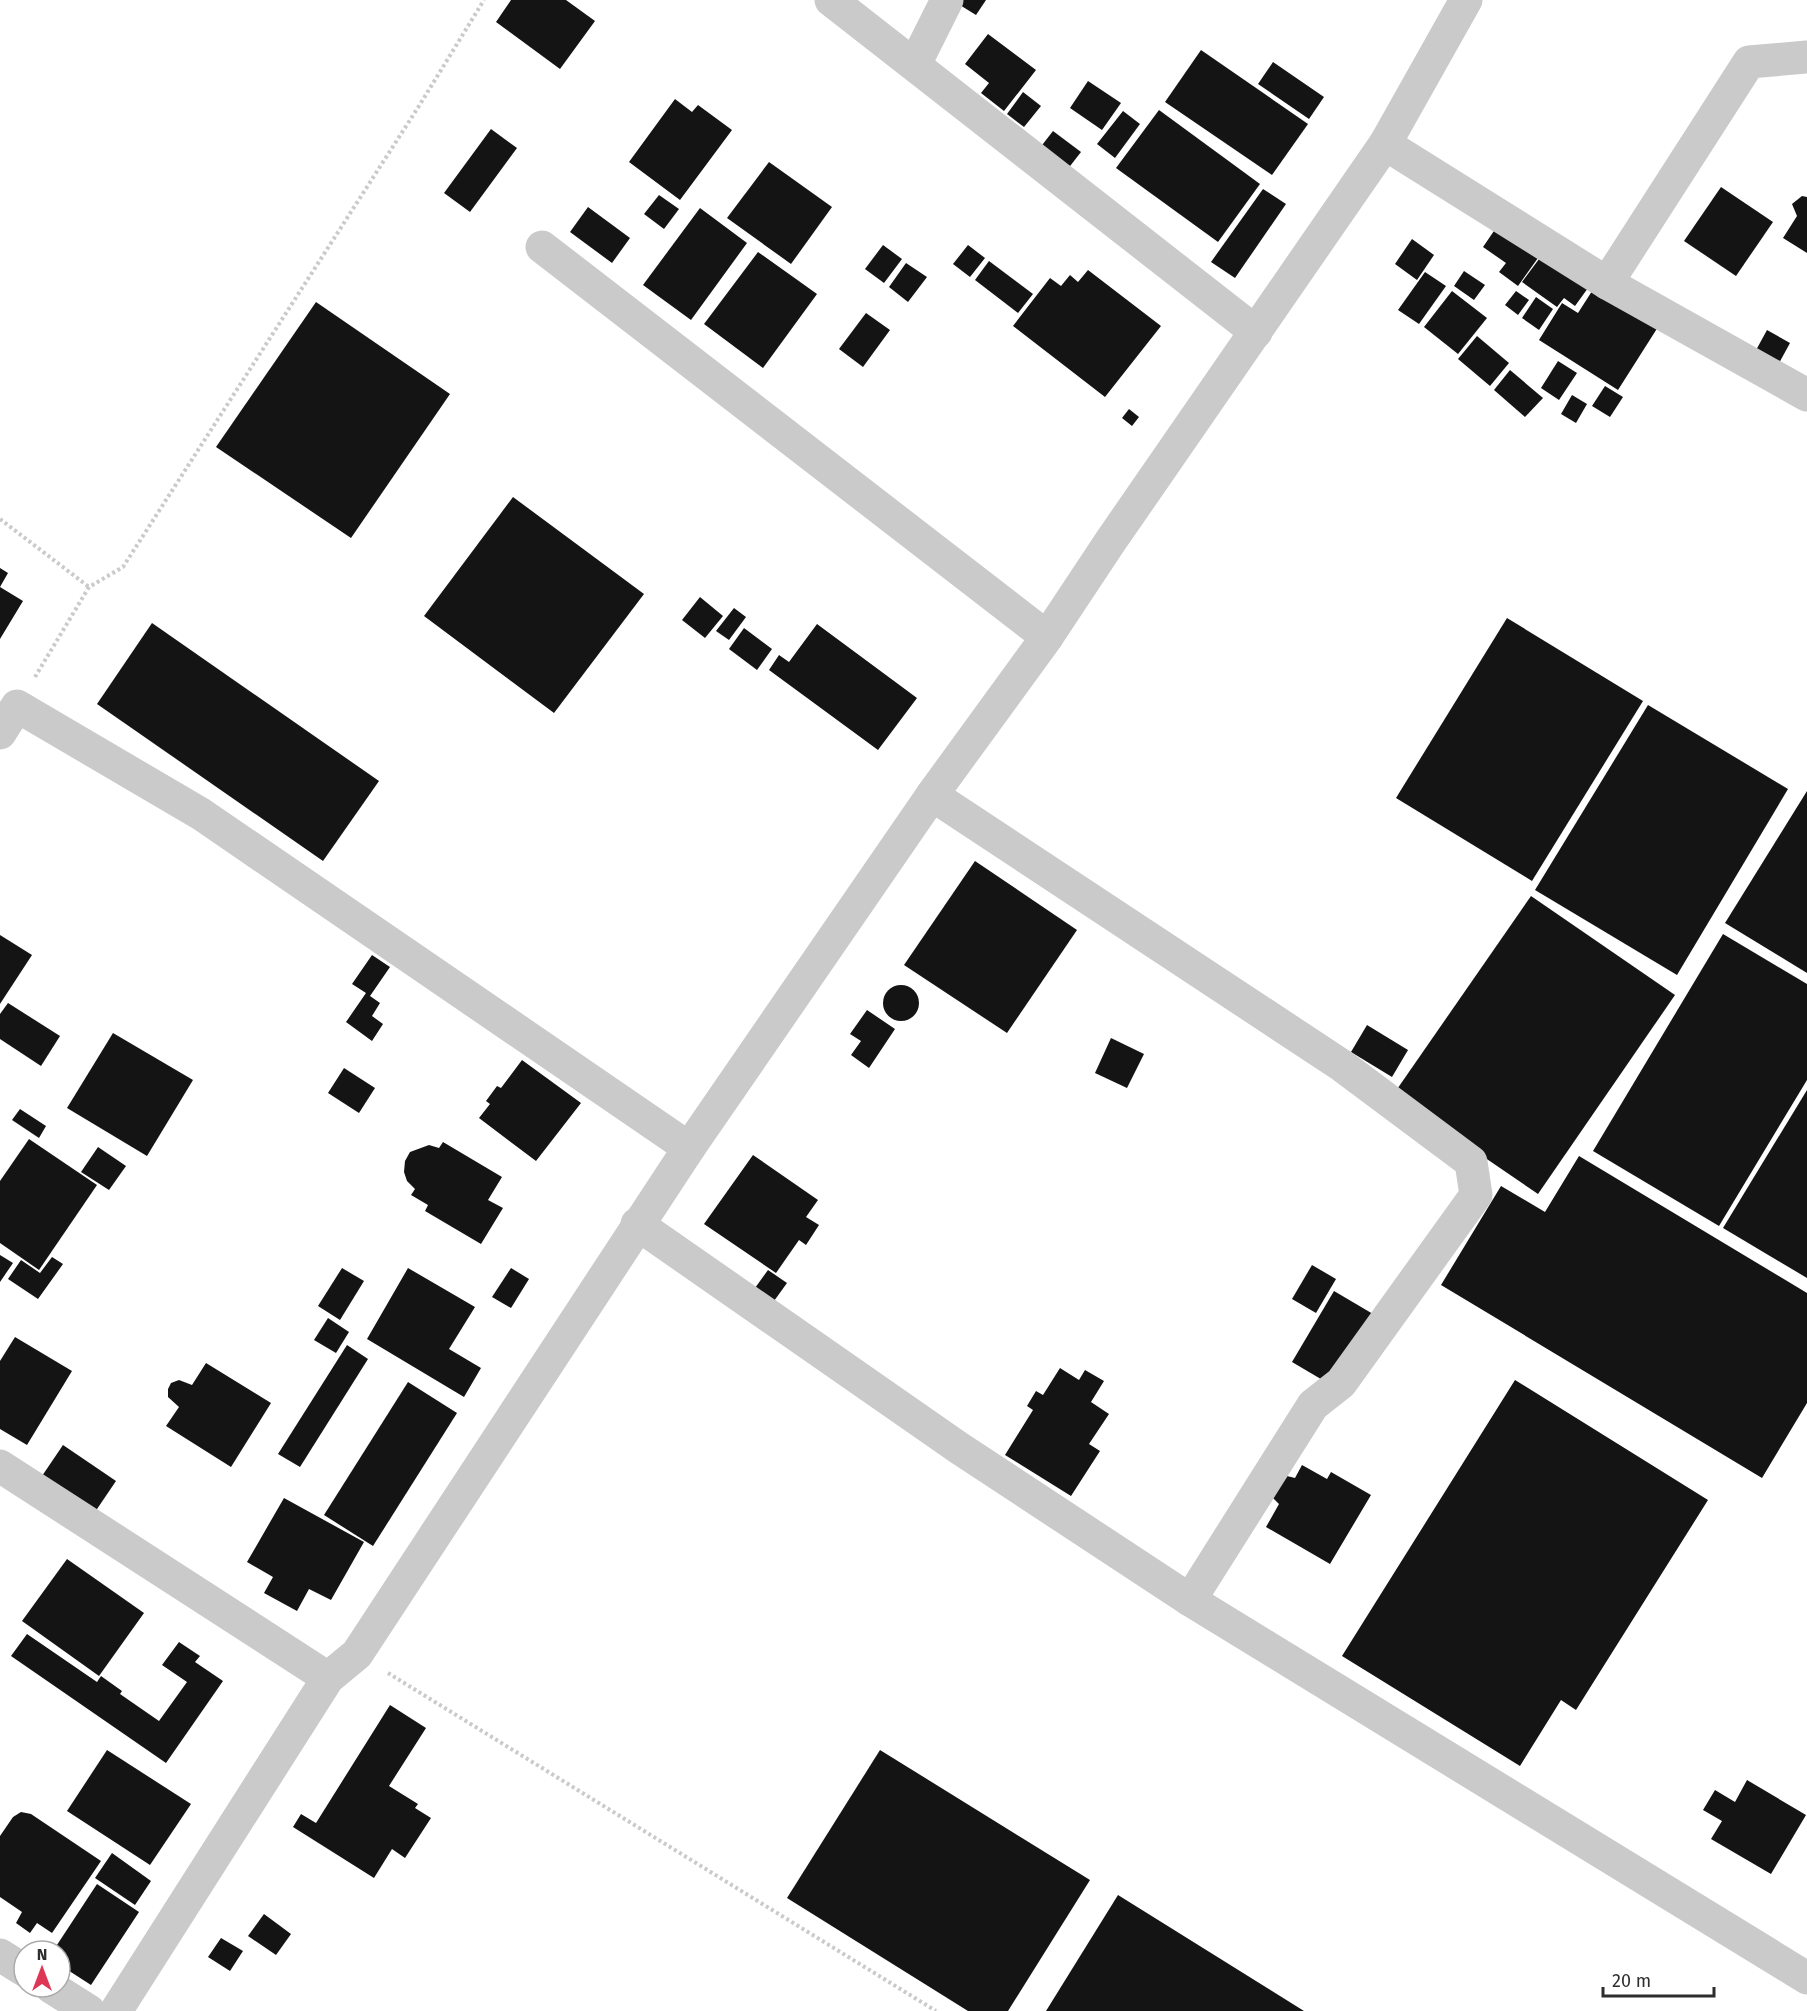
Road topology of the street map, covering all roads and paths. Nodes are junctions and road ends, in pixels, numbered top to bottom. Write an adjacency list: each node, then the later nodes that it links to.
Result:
1 (484, 0): 13 (path)
2 (831, 0): 6 (street)
3 (947, 0): 6 (street)
4 (1466, 0): 7 (street)
5 (1807, 57): 9 (street)
6 (915, 64): 10 (street)
7 (1385, 144): 9 (street); 10 (street)
8 (542, 247): 14 (street)
9 (1607, 283): 11 (street)
10 (1256, 332): 14 (street)
11 (1807, 395)
12 (0, 519): 13 (path)
13 (90, 587): 15 (path)
14 (1047, 637): 17 (street)
15 (17, 706): 16 (street); 18 (street)
16 (0, 733)
17 (932, 795): 18 (street); 21 (street)
18 (689, 1148): 19 (street)
19 (637, 1224): 21 (street); 22 (street)
20 (0, 1466): 23 (street)
21 (1190, 1600): 24 (street)
22 (357, 1654): 23 (street); 28 (path)
23 (328, 1678): 27 (street)
24 (1807, 1978)
25 (70, 1999): 26 (street)
26 (89, 2011)
27 (116, 2011)
28 (936, 2011)

